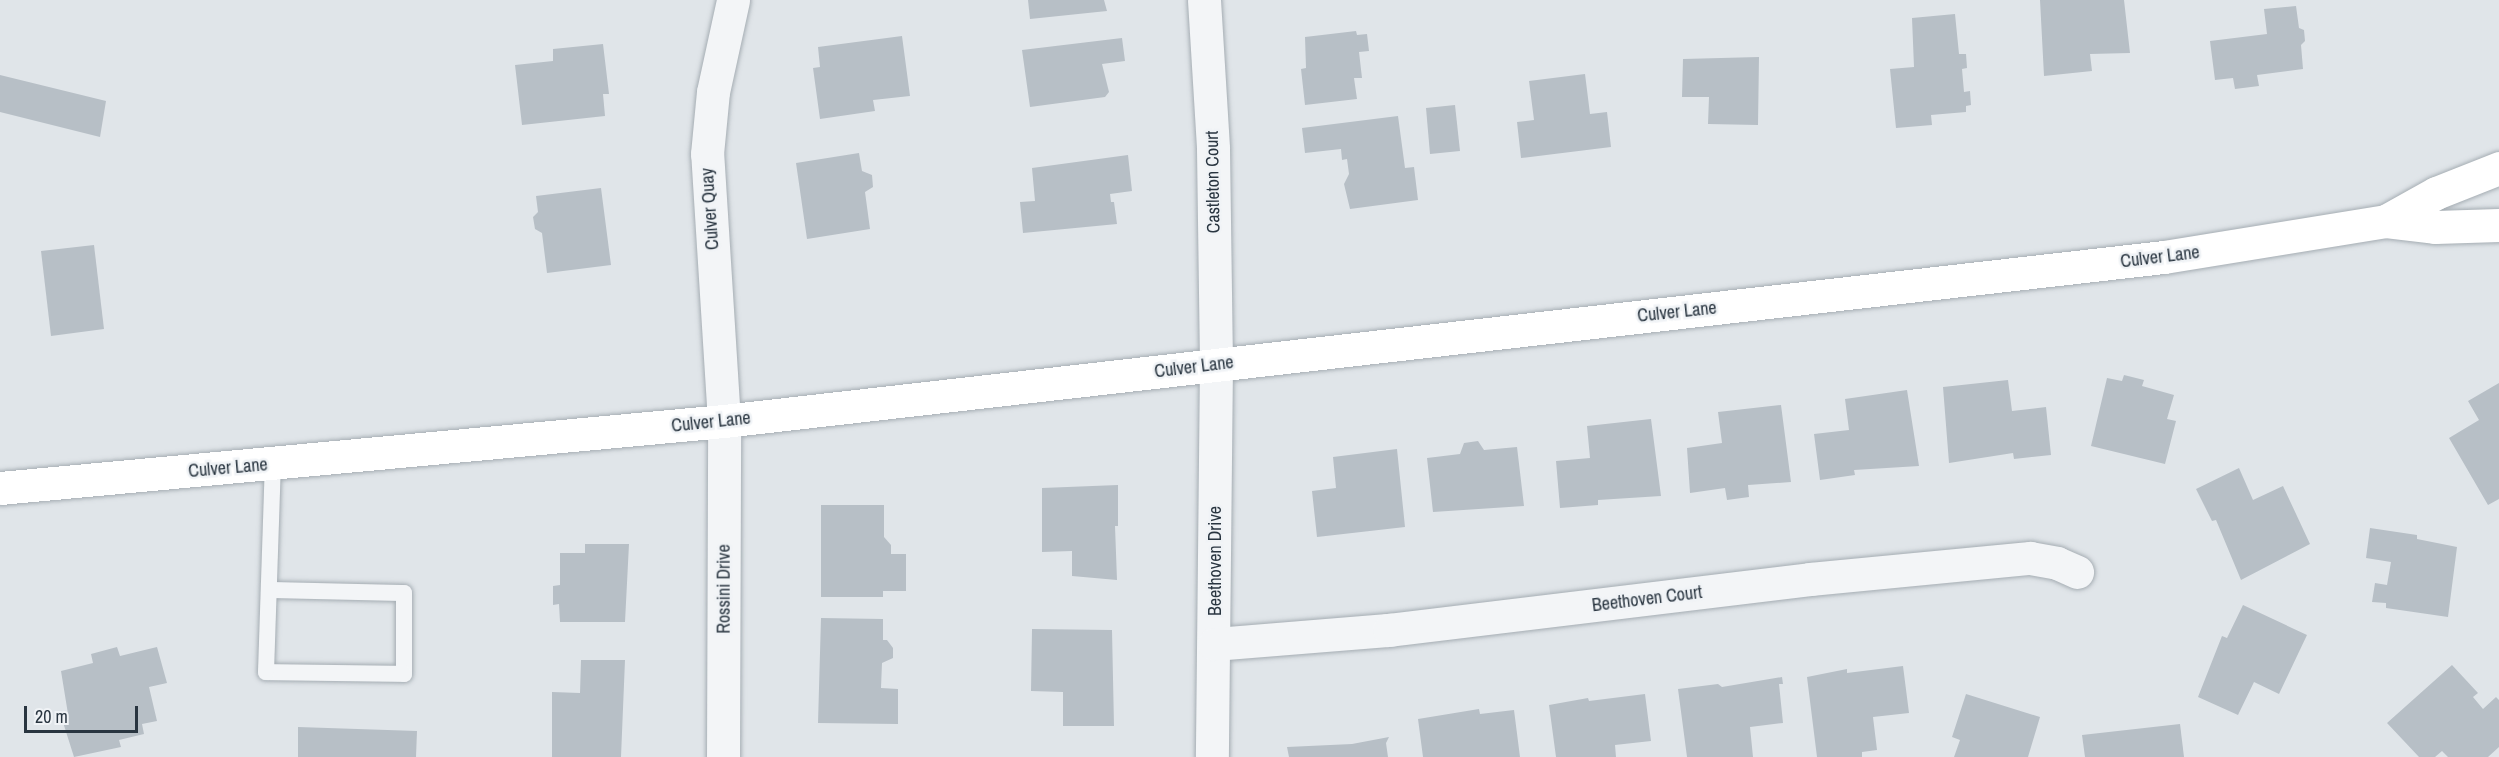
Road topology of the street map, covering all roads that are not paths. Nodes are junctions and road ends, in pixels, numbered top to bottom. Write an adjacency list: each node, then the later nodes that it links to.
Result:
1 (733, 0): 7 (street, Culver Quay)
2 (1204, 0): 6 (street, Castleton Court)
3 (2499, 168): 4 (street, Culver Lane)
4 (2386, 221): 5 (street, Culver Lane); 6 (street, Culver Lane)
5 (2499, 225)
6 (1216, 364): 7 (street, Culver Lane); 12 (street, Beethoven Drive)
7 (724, 421): 8 (street, Culver Lane); 13 (street, Rossini Drive)
8 (273, 464): 9 (street, Culver Lane); 11 (lane)
9 (0, 488)
10 (2077, 572): 12 (street, Beethoven Court)
11 (269, 590): 11 (lane)
12 (1214, 644): 14 (street, Beethoven Drive)
13 (723, 757)
14 (1212, 757)

